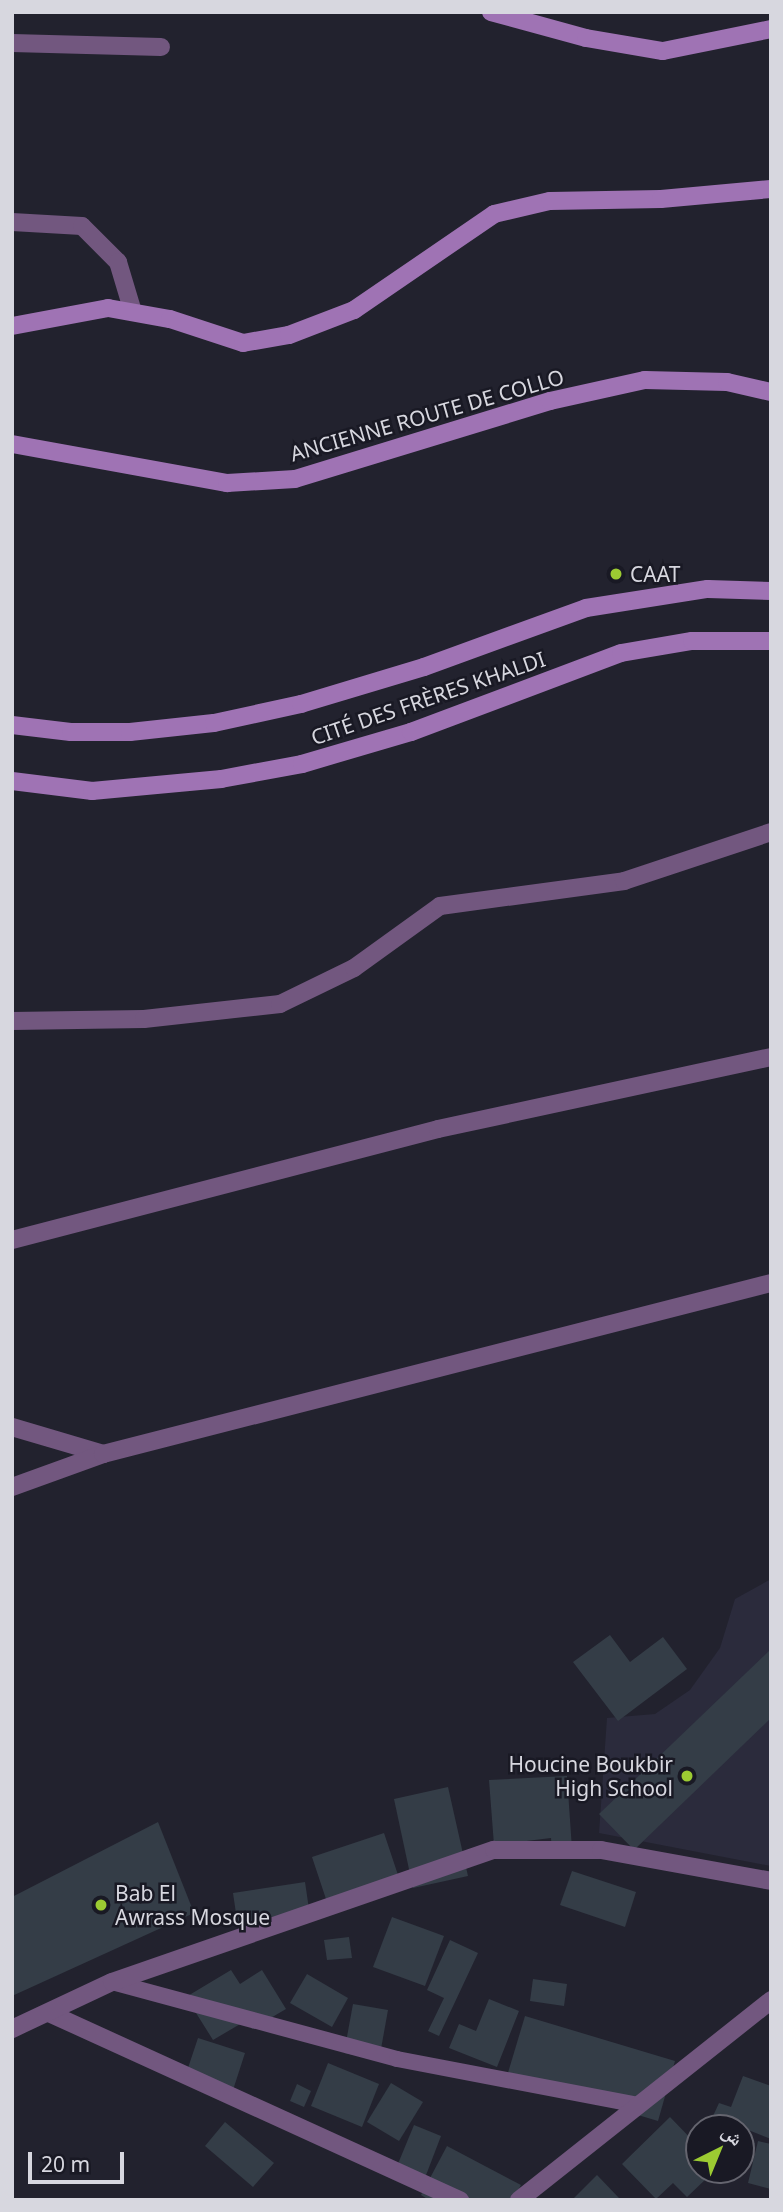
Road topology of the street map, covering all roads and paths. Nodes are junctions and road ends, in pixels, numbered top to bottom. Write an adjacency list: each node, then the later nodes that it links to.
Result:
1 (491, 12): 2 (main road)
2 (771, 29)
3 (12, 43): 4 (street)
4 (161, 47)
5 (771, 189): 7 (main road)
6 (12, 222): 7 (street)
7 (133, 312): 8 (main road)
8 (12, 326)
9 (771, 392): 10 (main road, ANCIENNE ROUTE DE COLLO)
10 (12, 444)
11 (771, 591): 13 (main road, CITÉ DES FRÈRES KHALDI)
12 (771, 640): 14 (main road, CITÉ DES FRÈRES KHALDI)
13 (12, 725)
14 (12, 781)
15 (771, 832): 16 (street)
16 (12, 1021)
17 (771, 1057): 18 (street)
18 (12, 1240)
19 (771, 1283): 21 (street)
20 (12, 1427): 21 (street)
21 (103, 1454): 22 (street)
22 (12, 1487)
23 (771, 1881): 24 (street)
24 (112, 1982): 26 (street); 28 (lane)
25 (771, 2000): 28 (street)
26 (49, 2013): 27 (street); 29 (street)
27 (12, 2029)
28 (638, 2105): 30 (street)
29 (460, 2200)
30 (519, 2200)

